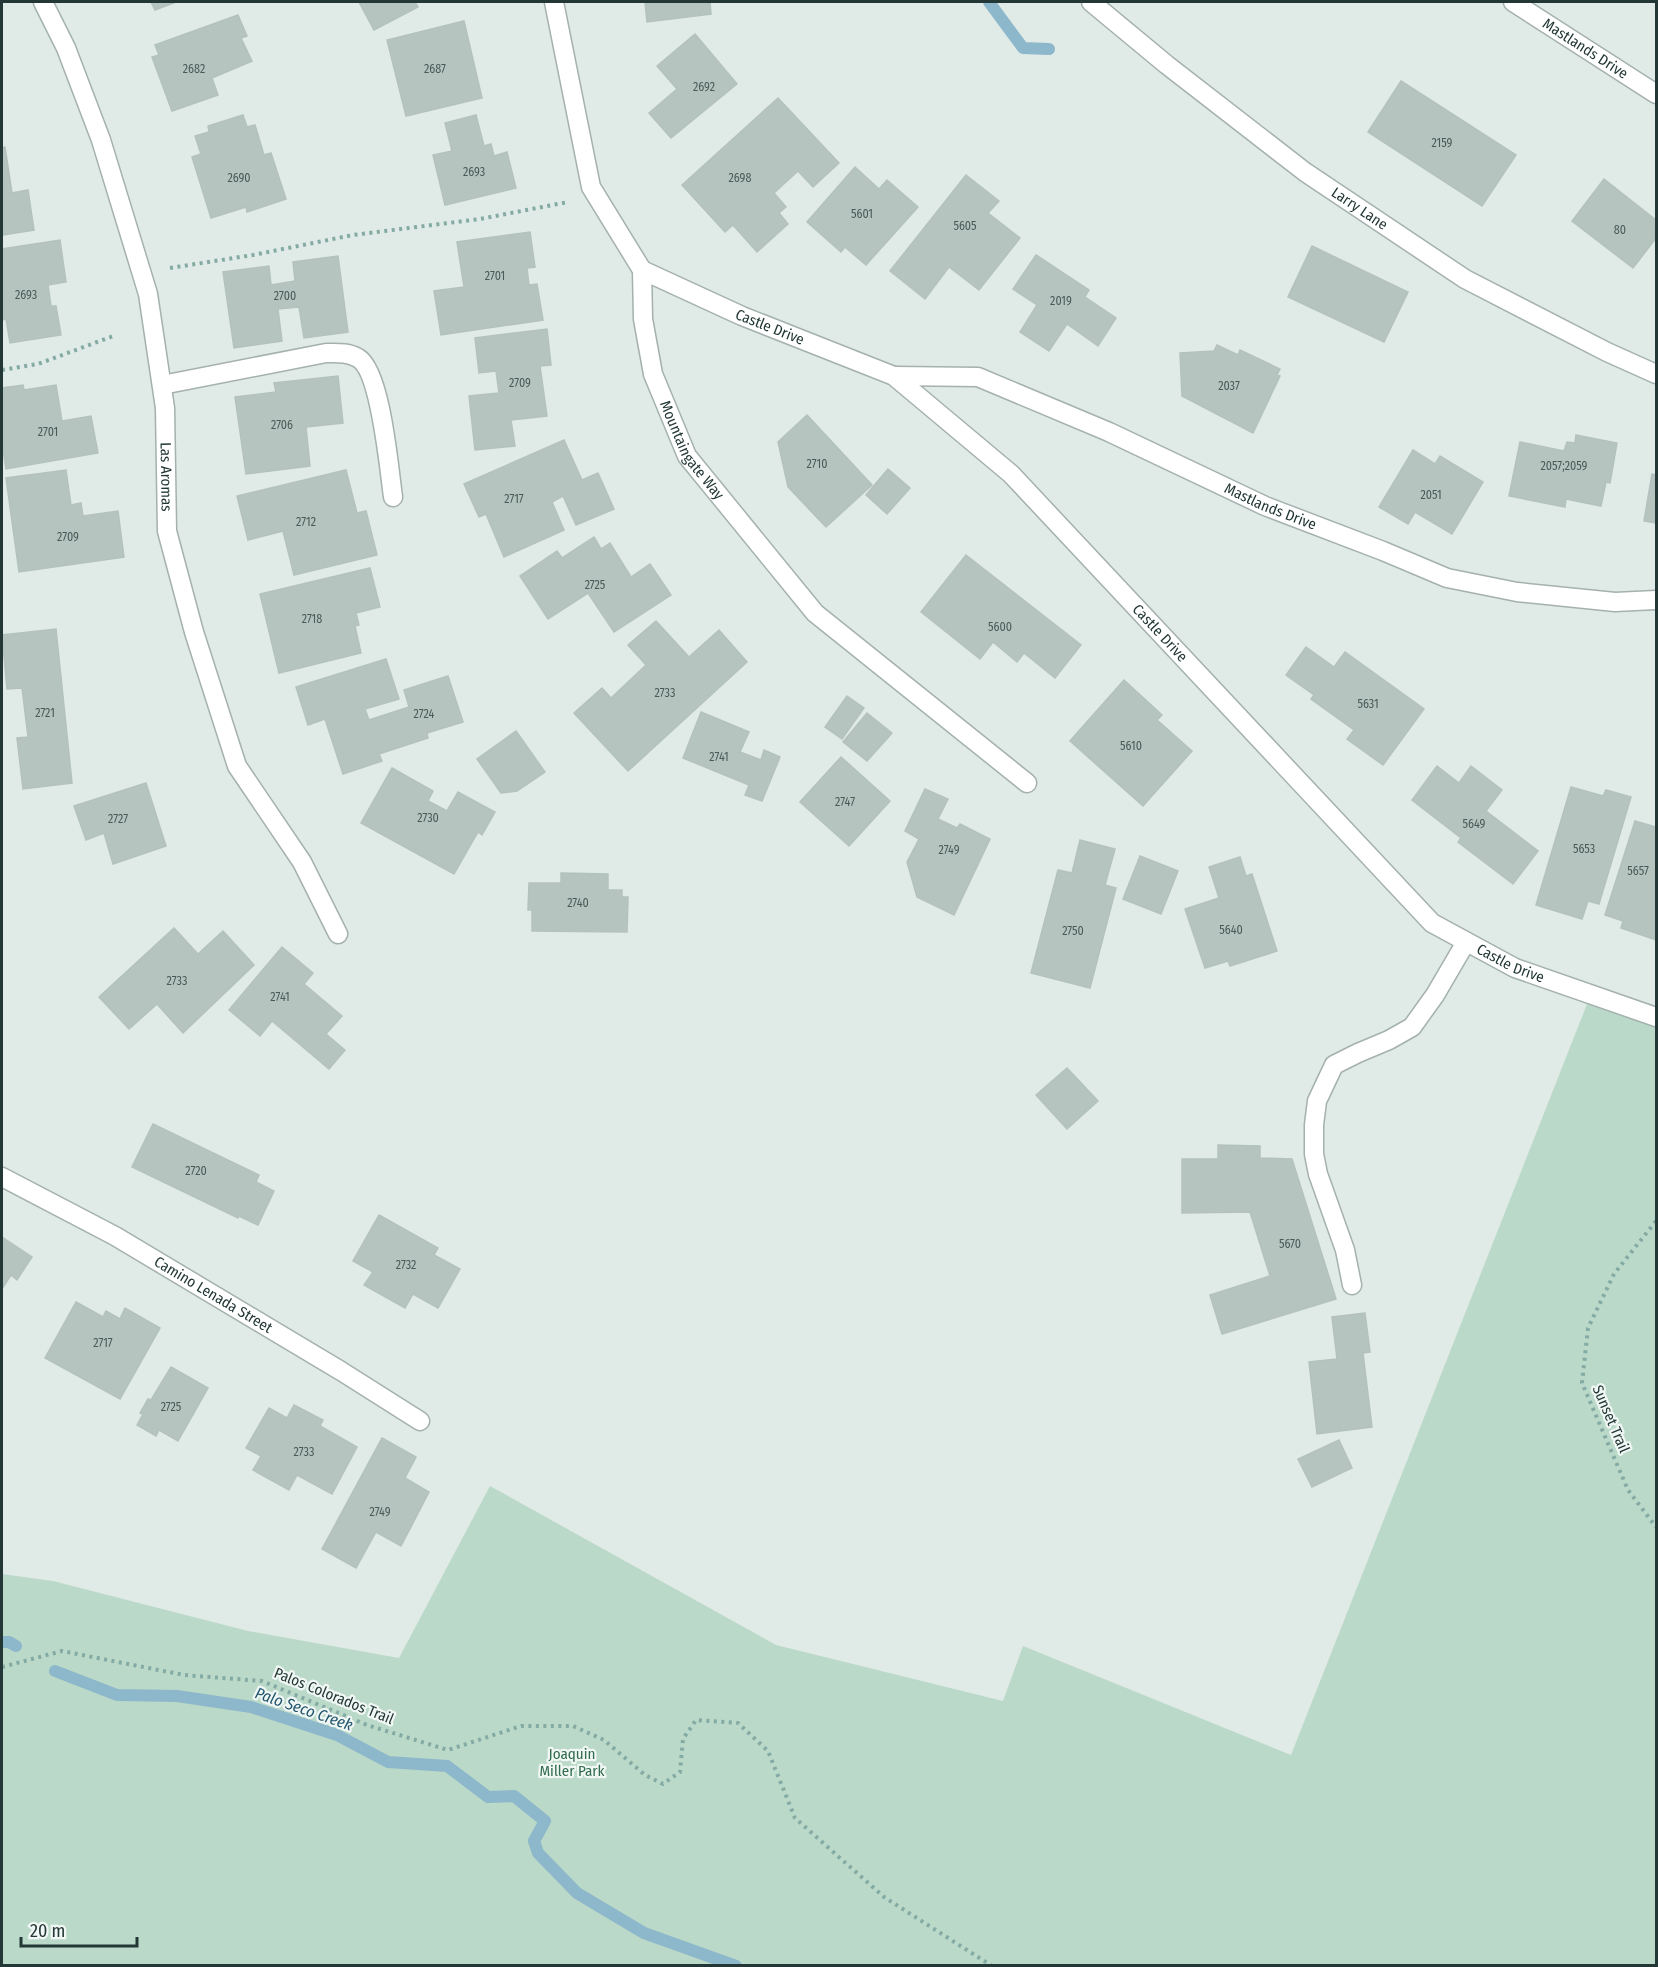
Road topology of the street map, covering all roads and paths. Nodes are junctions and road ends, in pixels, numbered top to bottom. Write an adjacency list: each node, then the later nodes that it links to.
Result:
1 (43, 2): 13 (street, Las Aromas)
2 (554, 2): 8 (street)
3 (1090, 2): 11 (street, Larry Lane)
4 (1513, 2): 5 (street, Mastlands Drive)
5 (1656, 94)
6 (569, 202): 7 (path)
7 (160, 269)
8 (642, 270): 12 (street, Castle Drive); 16 (street, Mountaingate Way)
9 (116, 335): 10 (path)
10 (2, 370)
11 (1656, 374)
12 (894, 376): 15 (street, Mastlands Drive); 18 (street, Castle Drive)
13 (162, 385): 14 (street); 17 (street, Las Aromas)
14 (393, 497)
15 (1656, 600)
16 (1028, 783)
17 (338, 934)
18 (1466, 942): 19 (street, Castle Drive); 22 (street)
19 (1656, 1017)
20 (2, 1177): 23 (street, Camino Lenada Street)
21 (1656, 1221): 24 (path, Sunset Trail)
22 (1352, 1285)
23 (420, 1421)
24 (1656, 1527)
25 (2, 1667): 26 (path, Palos Colorados Trail)
26 (992, 1965)

